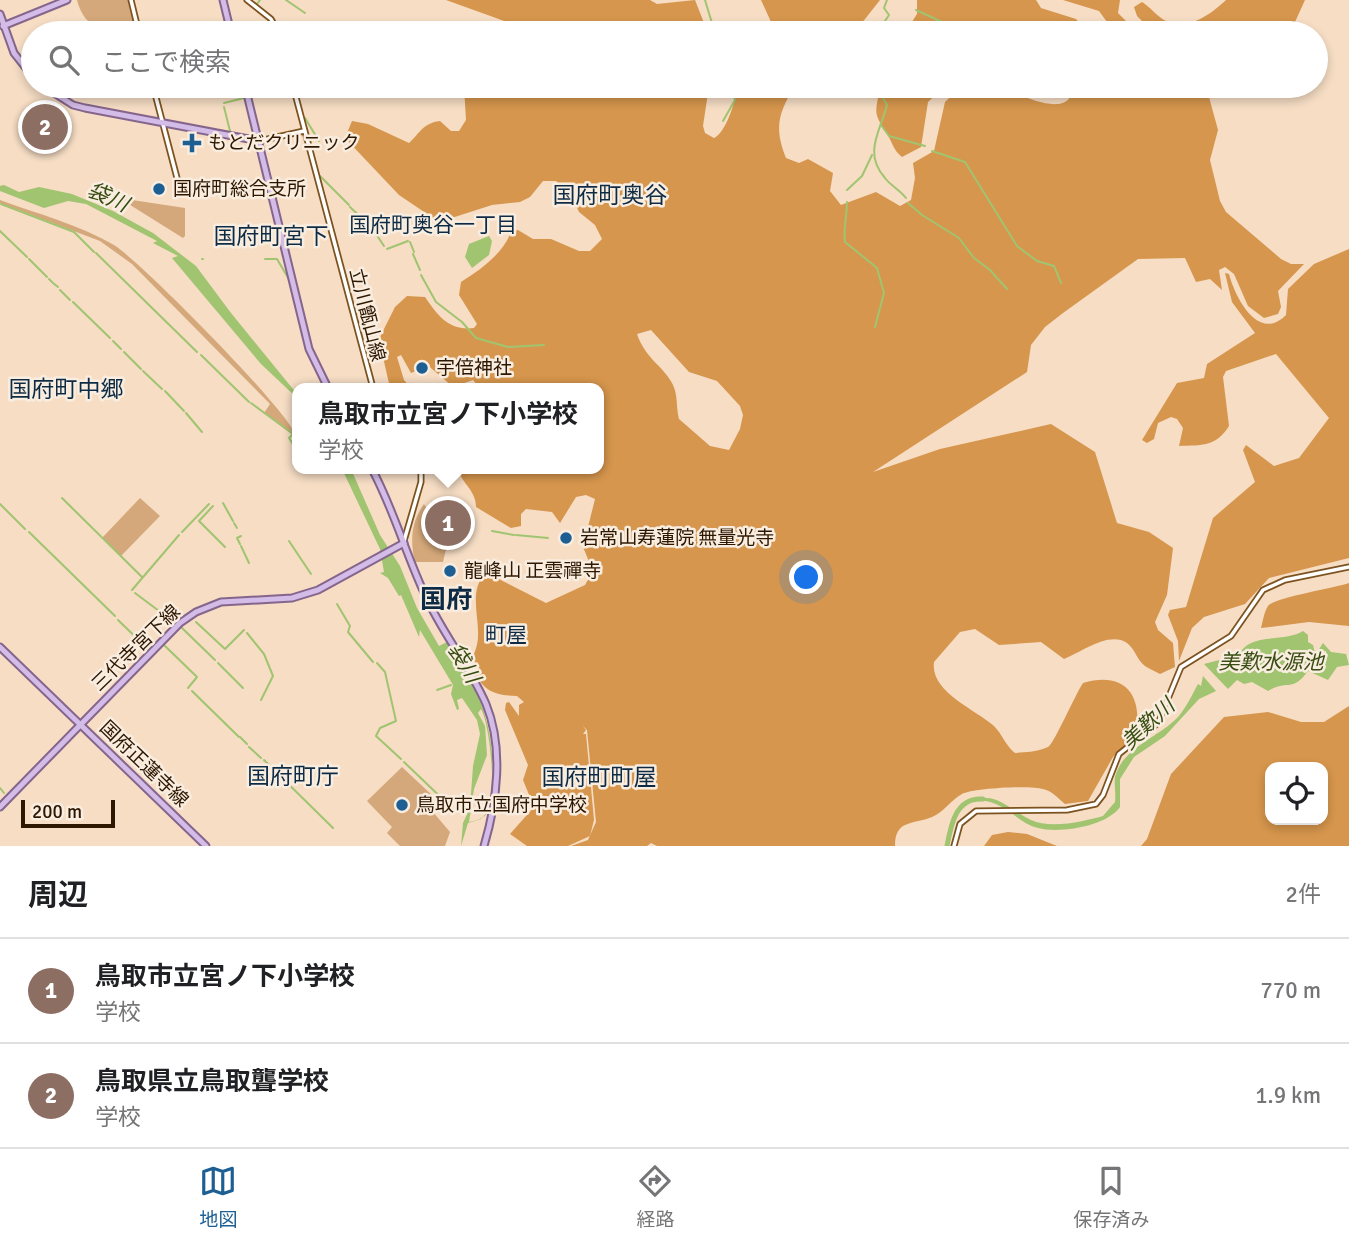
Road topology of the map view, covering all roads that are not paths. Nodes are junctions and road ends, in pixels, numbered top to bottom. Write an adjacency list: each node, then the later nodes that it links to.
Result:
1 (67, 0): 9 (main road)
2 (131, 0): 6 (street)
3 (223, 0): 7 (main road)
4 (247, 0): 8 (street)
5 (0, 14): 9 (main road)
6 (136, 21)
7 (228, 21)
8 (272, 21)
9 (2, 26): 10 (main road)
10 (21, 62)
11 (62, 98): 15 (main road)
12 (156, 98): 15 (street)
13 (248, 98): 17 (main road)
14 (296, 98): 16 (street, 立川甑山線)
15 (162, 123): 17 (main road); 18 (street)
16 (304, 131): 17 (street); 20 (street, 立川甑山線)
17 (259, 141): 19 (main road)
18 (177, 178)
19 (326, 383)
20 (372, 383)
21 (375, 474): 23 (main road)
22 (421, 474): 23 (street)
23 (401, 545): 26 (main road, 三代寺宮下線); 29 (main road)
24 (1349, 567): 30 (street)
25 (0, 647): 26 (main road, 国府正蓮寺線)
26 (81, 725): 27 (main road, 三代寺宮下線); 28 (main road, 国府正蓮寺線)
27 (0, 807)
28 (206, 846)
29 (484, 846)
30 (954, 846)

